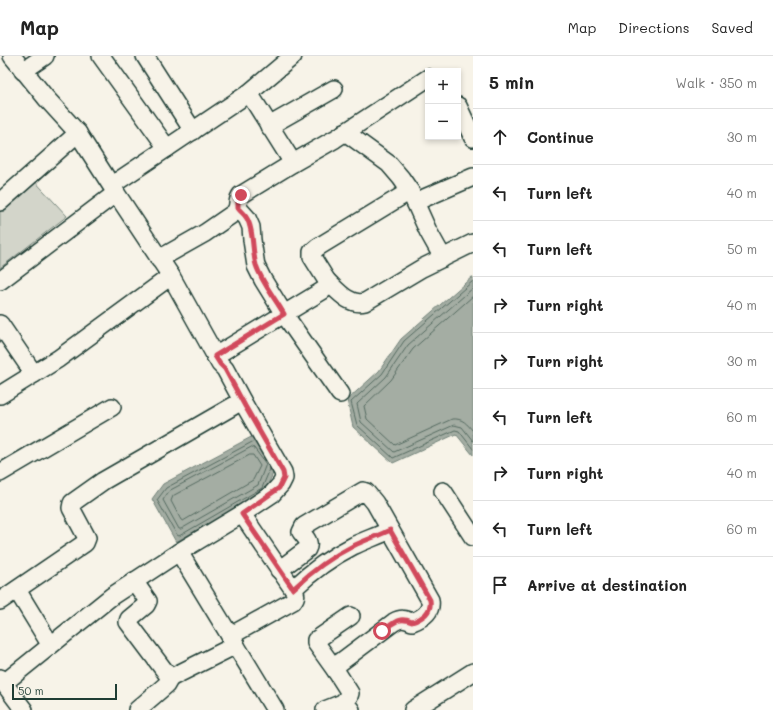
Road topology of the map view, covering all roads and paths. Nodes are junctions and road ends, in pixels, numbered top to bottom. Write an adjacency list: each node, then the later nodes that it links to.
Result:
1 (12, 56): 6 (street)
2 (45, 56): 6 (street)
3 (101, 56): 16 (street)
4 (144, 56): 12 (street)
5 (293, 56): 9 (street)
6 (23, 71): 13 (street)
7 (425, 80): 14 (street)
8 (334, 89): 11 (street)
9 (249, 93): 11 (street); 12 (street)
10 (465, 114): 15 (street)
11 (269, 126): 17 (street)
12 (193, 131): 16 (street)
13 (78, 132): 19 (street); 21 (street)
14 (346, 132): 17 (street); 20 (street)
15 (473, 138)
16 (167, 148): 19 (street)
17 (293, 163): 22 (street)
18 (473, 177): 20 (street)
19 (114, 189): 25 (street); 27 (street)
20 (412, 196): 24 (street); 28 (street)
21 (0, 202)
22 (238, 208): 25 (street); 29 (street)
23 (473, 243): 24 (street)
24 (443, 258): 28 (street)
25 (158, 259): 26 (street)
26 (170, 276): 31 (street); 32 (street)
27 (0, 281)
28 (327, 281): 29 (street)
29 (284, 314): 31 (street); 33 (street)
30 (0, 324): 32 (street)
31 (215, 356): 35 (street)
32 (34, 374): 34 (street)
33 (340, 394)
34 (0, 395)
35 (242, 401): 39 (street); 46 (street)
36 (112, 407): 37 (street)
37 (0, 473)
38 (444, 491): 41 (street)
39 (242, 514): 42 (street); 43 (street)
40 (390, 530): 43 (street); 45 (street); 51 (street)
41 (473, 538)
42 (179, 552): 44 (street); 49 (street)
43 (279, 570): 45 (street)
44 (134, 581): 50 (street); 53 (street)
45 (293, 589): 49 (street)
46 (17, 590): 47 (street); 50 (street)
47 (0, 601)
48 (351, 616): 51 (street)
49 (233, 640): 53 (street); 59 (street)
50 (50, 644): 54 (street)
51 (336, 671): 55 (street)
52 (473, 672): 56 (street)
53 (170, 678): 58 (street)
54 (2, 680): 57 (street)
55 (348, 706): 60 (street)
56 (422, 708)
57 (24, 710)
58 (137, 710)
59 (275, 710)
60 (326, 710)

